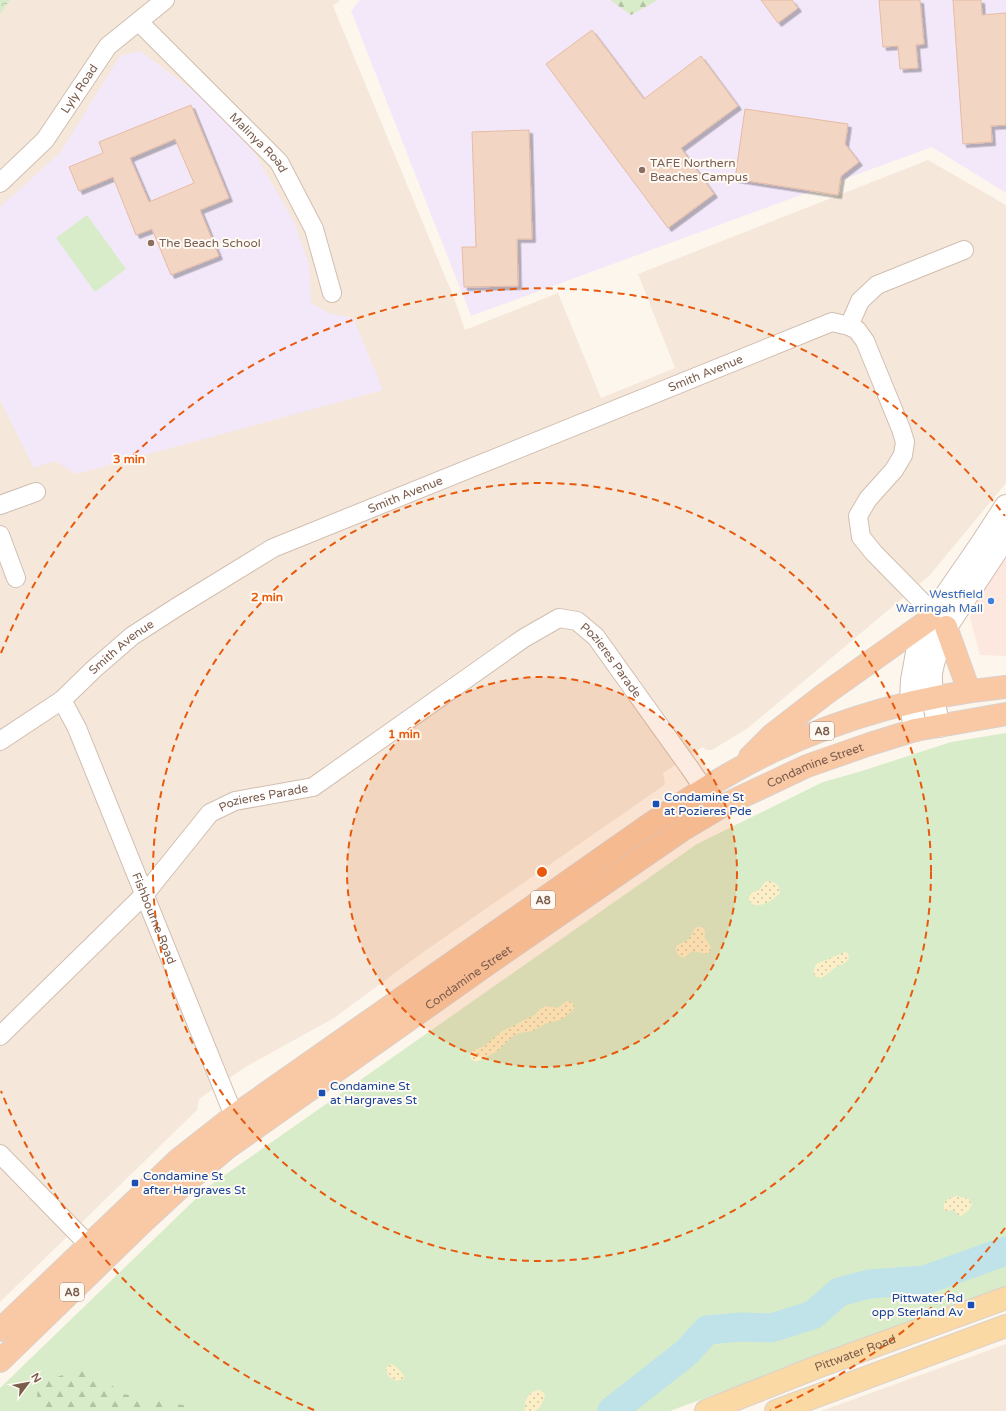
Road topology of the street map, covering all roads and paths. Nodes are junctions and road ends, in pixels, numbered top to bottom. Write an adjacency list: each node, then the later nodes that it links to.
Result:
1 (165, 0): 2 (street, Lyly Road)
2 (139, 22): 3 (street, Lyly Road); 5 (street, Malinya Road)
3 (0, 184)
4 (964, 250): 6 (street)
5 (332, 293)
6 (849, 326): 13 (street); 17 (street, Smith Avenue)
7 (36, 492): 8 (street)
8 (0, 505)
9 (1006, 506): 13 (street)
10 (0, 535): 12 (street)
11 (1006, 536): 13 (street)
12 (16, 578)
13 (936, 620): 15 (highway); 16 (street); 18 (street); 23 (highway)
14 (1006, 686): 15 (highway, Condamine Street / A8)
15 (969, 691): 16 (highway, Condamine Street / A8)
16 (933, 697): 18 (highway, Condamine Street / A8); 20 (street)
17 (62, 700): 22 (street, Smith Avenue); 25 (street, Fishbourne Road)
18 (911, 703): 21 (street); 23 (highway, Condamine Street / A8)
19 (1006, 714): 20 (highway, Condamine Street / A8)
20 (939, 726): 21 (highway, Condamine Street / A8)
21 (915, 730): 28 (highway, Condamine Street / A8)
22 (0, 741)
23 (738, 770): 24 (highway, Condamine Street / A8)
24 (704, 789): 25 (street, Pozieres Parade); 27 (highway, Condamine Street / A8)
25 (144, 895): 26 (street, Pozieres Parade); 27 (street, Fishbourne Road)
26 (0, 1036)
27 (234, 1116): 28 (highway, Fishbourne Road); 30 (highway, Condamine Street / A8)
28 (243, 1137): 34 (highway, Condamine Street / A8)
29 (0, 1154): 30 (street)
30 (88, 1244): 33 (highway, Condamine Street / A8)
31 (1006, 1298): 35 (main road, Pittwater Road)
32 (1006, 1326): 36 (main road)
33 (0, 1330)
34 (0, 1361)
35 (706, 1411)
36 (776, 1411)

